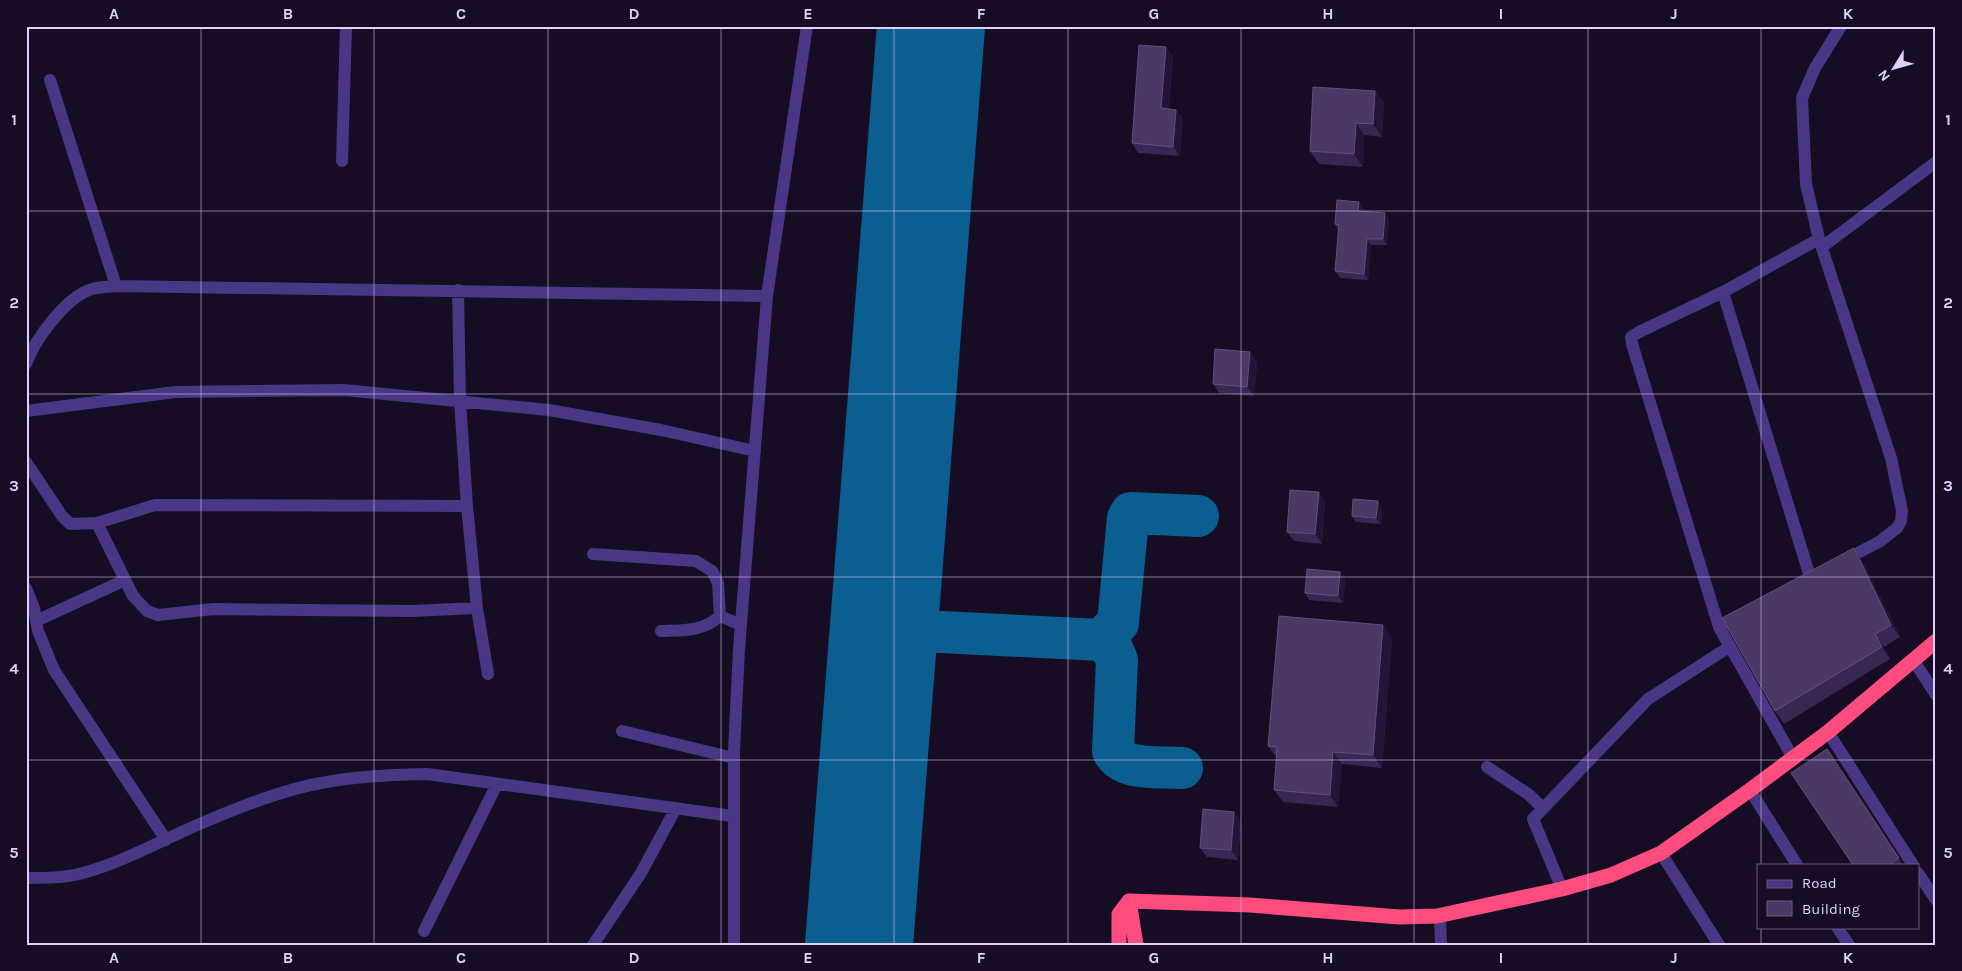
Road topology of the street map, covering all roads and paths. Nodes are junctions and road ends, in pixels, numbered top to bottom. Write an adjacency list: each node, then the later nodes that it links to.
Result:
1 (346, 26): 5 (street)
2 (807, 26): 11 (street)
3 (1842, 26): 7 (street)
4 (50, 80): 8 (street)
5 (342, 161)
6 (1936, 162): 7 (street)
7 (1821, 243): 10 (street); 10 (street)
8 (116, 286): 9 (street); 12 (street)
9 (458, 290): 11 (street); 13 (street)
10 (1724, 292): 26 (street)
11 (767, 296): 15 (street)
12 (26, 364)
13 (460, 401): 14 (street); 15 (street); 17 (street)
14 (26, 411)
15 (755, 451): 25 (street)
16 (26, 462): 18 (street)
17 (467, 506): 18 (street); 22 (street)
18 (97, 523): 20 (street)
19 (594, 554): 24 (street)
20 (125, 580): 22 (street); 27 (street)
21 (26, 588): 27 (street)
22 (477, 608): 32 (street)
23 (1752, 609): 26 (street)
24 (720, 616): 25 (street); 28 (street)
25 (741, 625): 36 (street)
26 (1719, 627): 30 (street)
27 (33, 629): 44 (street)
28 (661, 631)
29 (1936, 641): 31 (highway)
30 (1729, 647): 37 (street); 42 (street)
31 (1914, 661): 33 (street); 35 (highway)
32 (488, 674)
33 (1936, 695)
34 (622, 731): 36 (street)
35 (1828, 732): 37 (highway); 47 (street)
36 (734, 758): 43 (street)
37 (1794, 758): 40 (highway)
38 (1487, 767): 42 (street)
39 (498, 784): 41 (street); 44 (street); 55 (street)
40 (1750, 790): 45 (highway); 46 (street)
41 (676, 808): 43 (street); 56 (street)
42 (1543, 808): 50 (street)
43 (732, 816): 57 (street)
44 (166, 840): 49 (street)
45 (1661, 854): 50 (highway); 61 (street)
46 (1796, 864)
47 (1912, 864)
48 (1920, 876): 51 (street)
49 (26, 878)
50 (1562, 889): 53 (highway)
51 (1936, 900)
52 (1129, 901): 53 (highway); 58 (highway); 59 (highway)
53 (1440, 916): 60 (street)
54 (1839, 928): 62 (street)
55 (424, 931)
56 (593, 945)
57 (734, 945)
58 (1119, 945)
59 (1136, 945)
60 (1441, 945)
61 (1720, 945)
62 (1849, 945)

